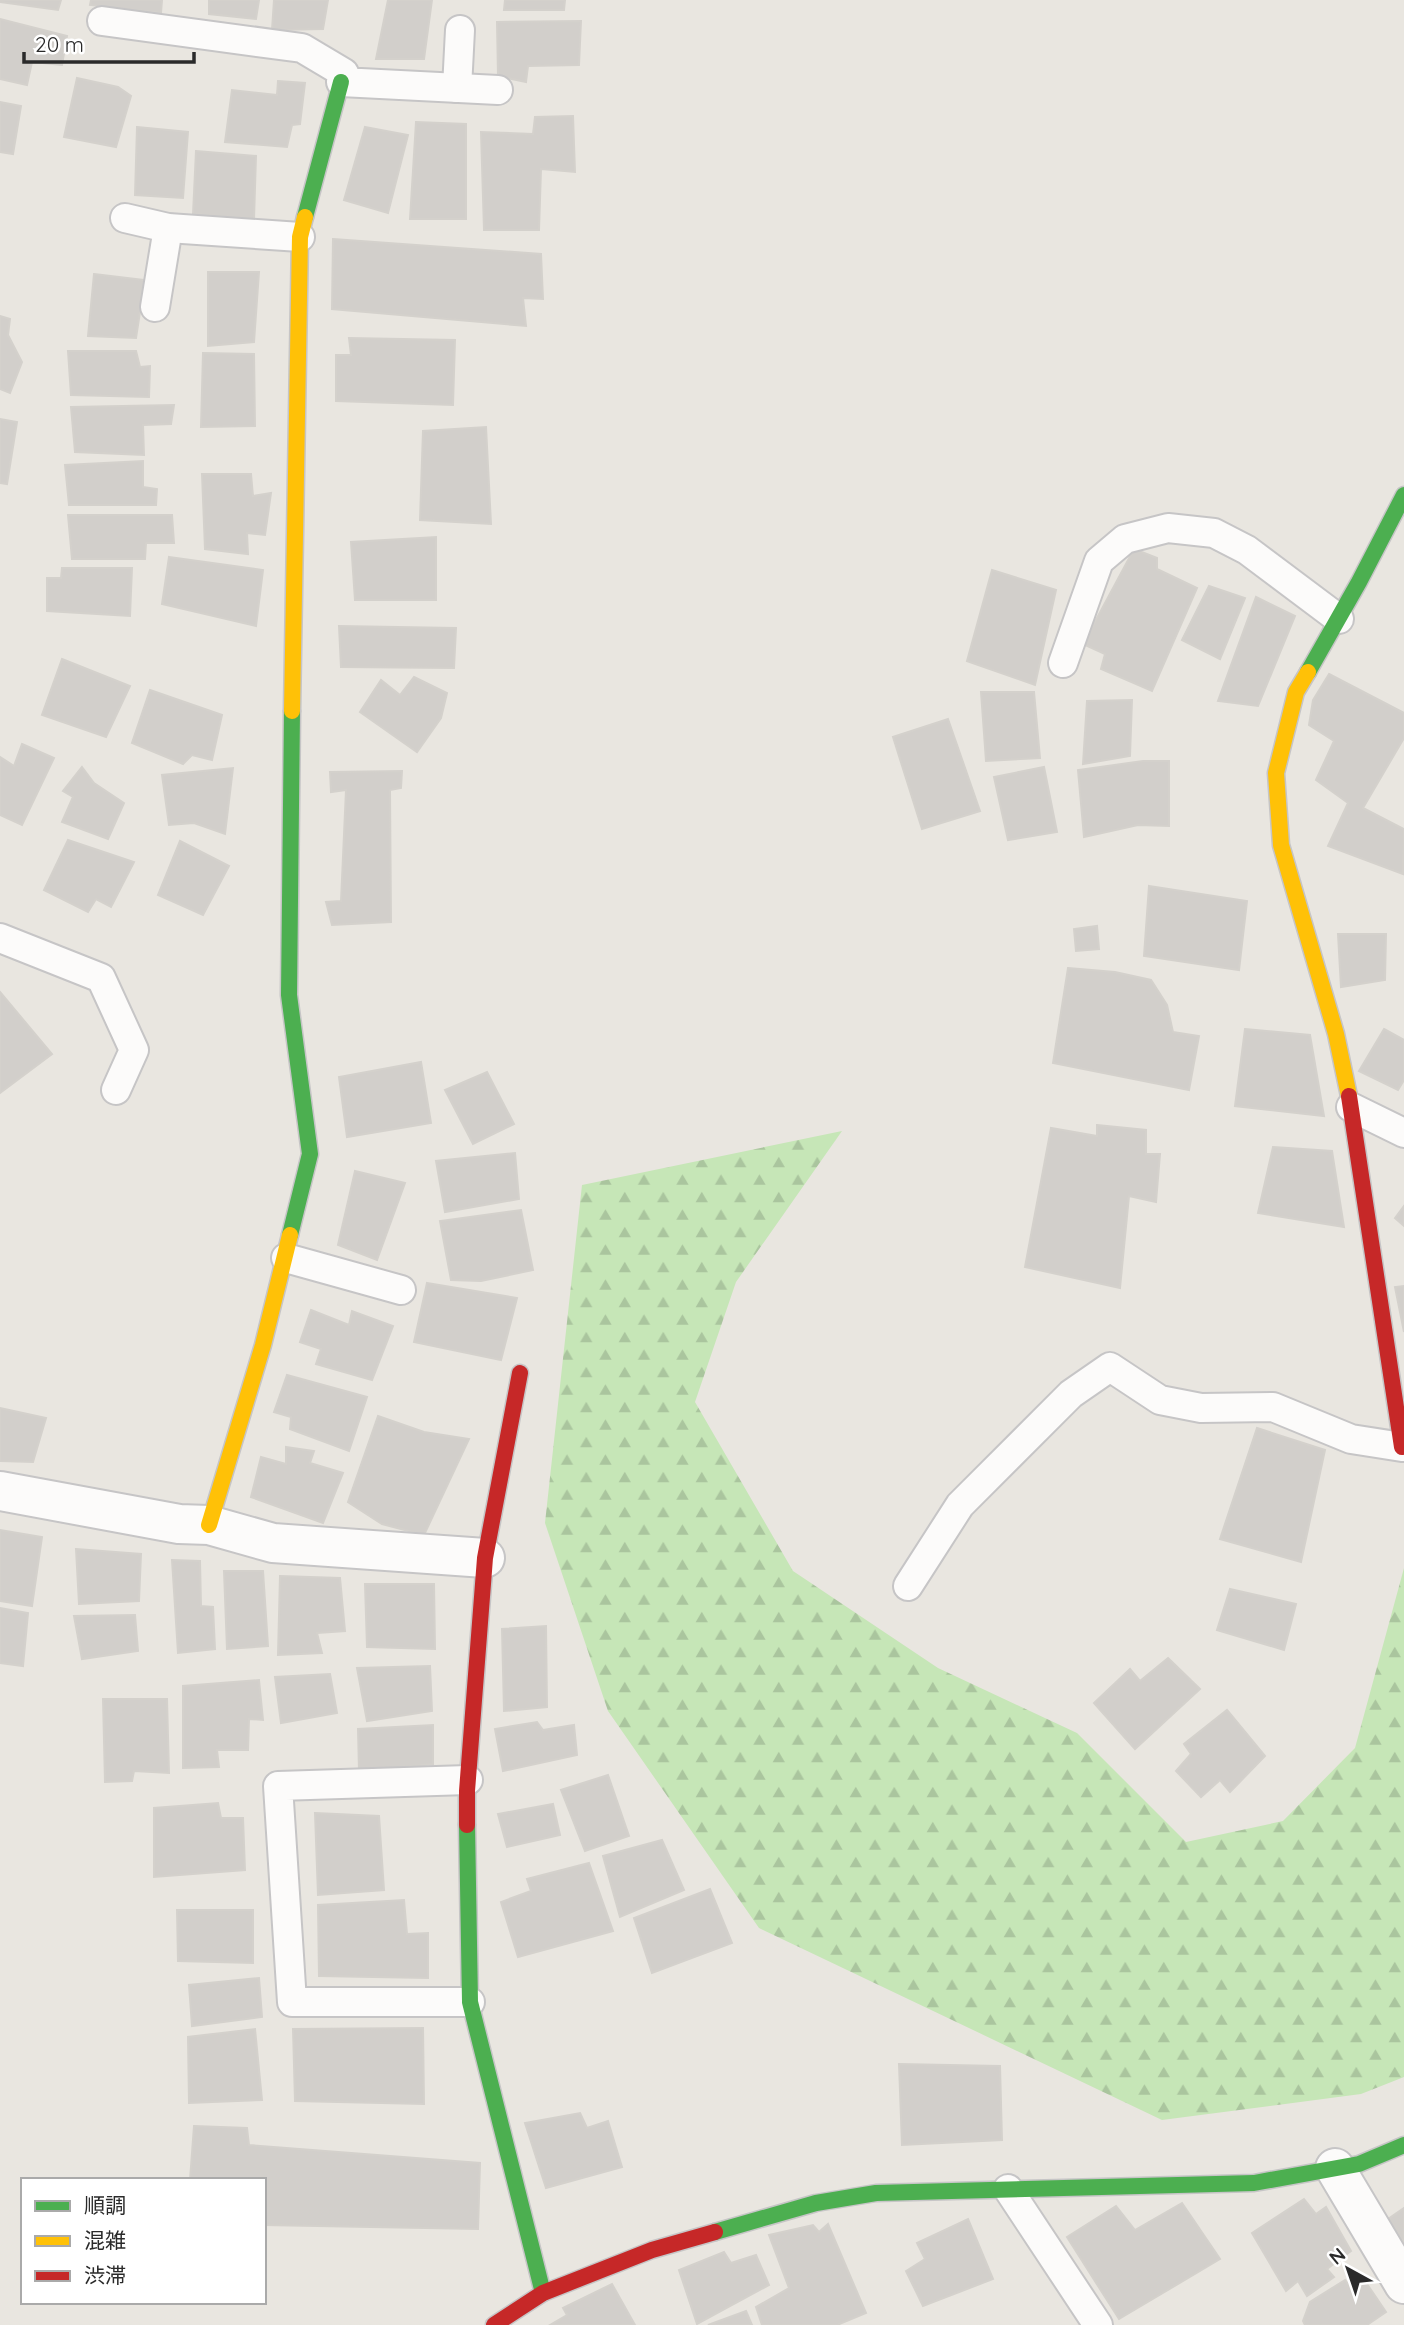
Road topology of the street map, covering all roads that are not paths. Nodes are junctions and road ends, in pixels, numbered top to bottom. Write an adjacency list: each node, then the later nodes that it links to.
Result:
1 (102, 21): 3 (lane)
2 (460, 30): 4 (lane)
3 (341, 82): 4 (lane); 8 (street)
4 (457, 88): 5 (lane)
5 (498, 90)
6 (125, 218): 7 (lane)
7 (168, 229): 8 (lane); 9 (lane)
8 (300, 237): 17 (street)
9 (155, 307)
10 (1404, 495): 11 (street)
11 (1339, 619): 12 (lane); 15 (street)
12 (1063, 663)
13 (0, 937): 14 (lane)
14 (116, 1090)
15 (1351, 1107): 16 (lane); 20 (street)
16 (1404, 1133)
17 (286, 1258): 18 (lane); 22 (street)
18 (401, 1290)
19 (520, 1373): 23 (street)
20 (1402, 1447): 24 (lane)
21 (0, 1491): 22 (street)
22 (209, 1525): 23 (street)
23 (485, 1558): 25 (street)
24 (908, 1586)
25 (468, 1780): 26 (street); 26 (lane)
26 (470, 2002): 31 (street)
27 (1404, 2145): 28 (street)
28 (1335, 2168): 29 (street); 30 (street)
29 (1008, 2189): 31 (street); 33 (lane)
30 (1404, 2284)
31 (543, 2293): 32 (street)
32 (494, 2325)
33 (1098, 2325)

